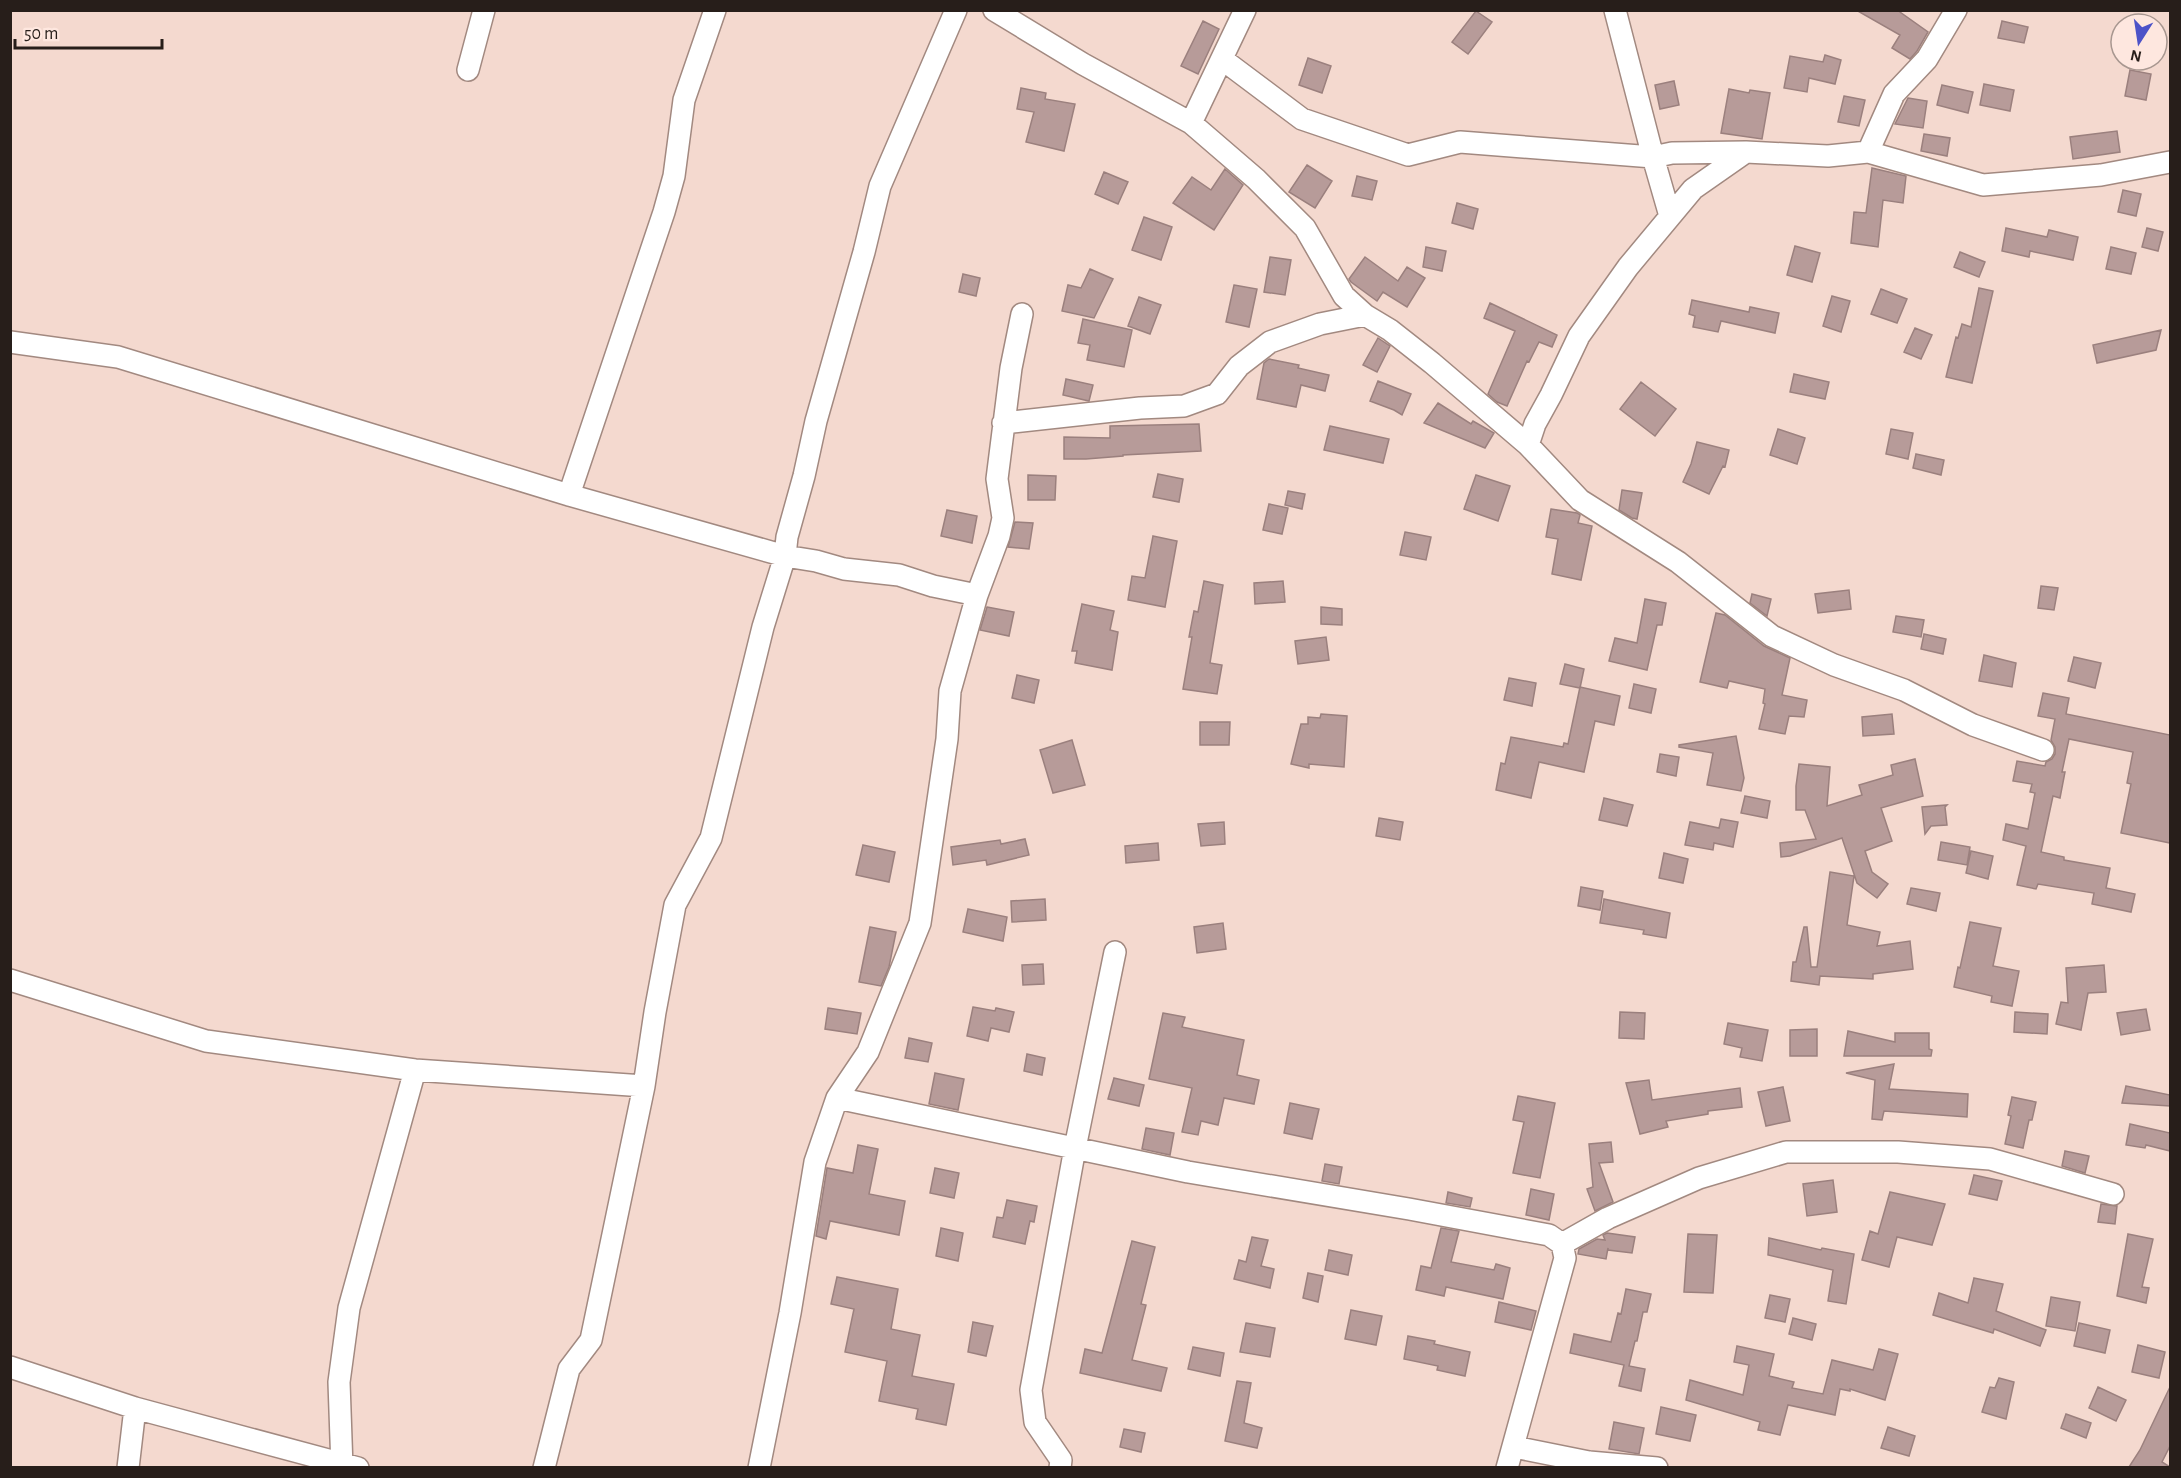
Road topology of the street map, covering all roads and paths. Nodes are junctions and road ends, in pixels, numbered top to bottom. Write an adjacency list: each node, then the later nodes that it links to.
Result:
1 (484, 10): 9 (street)
2 (715, 10): 21 (street)
3 (956, 10): 22 (street)
4 (994, 10): 10 (street)
5 (1245, 10): 8 (street)
6 (1615, 10): 13 (street)
7 (1956, 10): 12 (street)
8 (1222, 59): 10 (street); 13 (street)
9 (468, 70)
10 (1191, 123): 17 (street)
11 (1746, 152): 12 (street); 13 (street); 15 (street)
12 (1868, 152): 14 (street)
13 (1653, 157): 15 (street)
14 (2170, 162)
15 (1670, 216): 20 (street)
16 (1023, 314): 19 (street)
17 (1365, 315): 19 (street); 20 (street)
18 (10, 342): 21 (street)
19 (1003, 423): 23 (street)
20 (1528, 445): 24 (street)
21 (569, 495): 22 (street)
22 (785, 556): 23 (street); 28 (street)
23 (977, 595): 29 (street)
24 (2043, 750)
25 (1114, 952): 30 (street)
26 (10, 980): 27 (street)
27 (415, 1070): 28 (street); 36 (street)
28 (644, 1086): 38 (street)
29 (837, 1098): 30 (street); 39 (street)
30 (1075, 1148): 32 (street); 40 (street)
31 (2113, 1194): 32 (street)
32 (1562, 1244): 35 (street)
33 (10, 1367): 34 (street)
34 (135, 1408): 36 (street); 37 (street)
35 (1514, 1447): 41 (street); 42 (street)
36 (347, 1466)
37 (128, 1467)
38 (544, 1467)
39 (759, 1467)
40 (1060, 1467)
41 (1507, 1467)
42 (1648, 1467)

